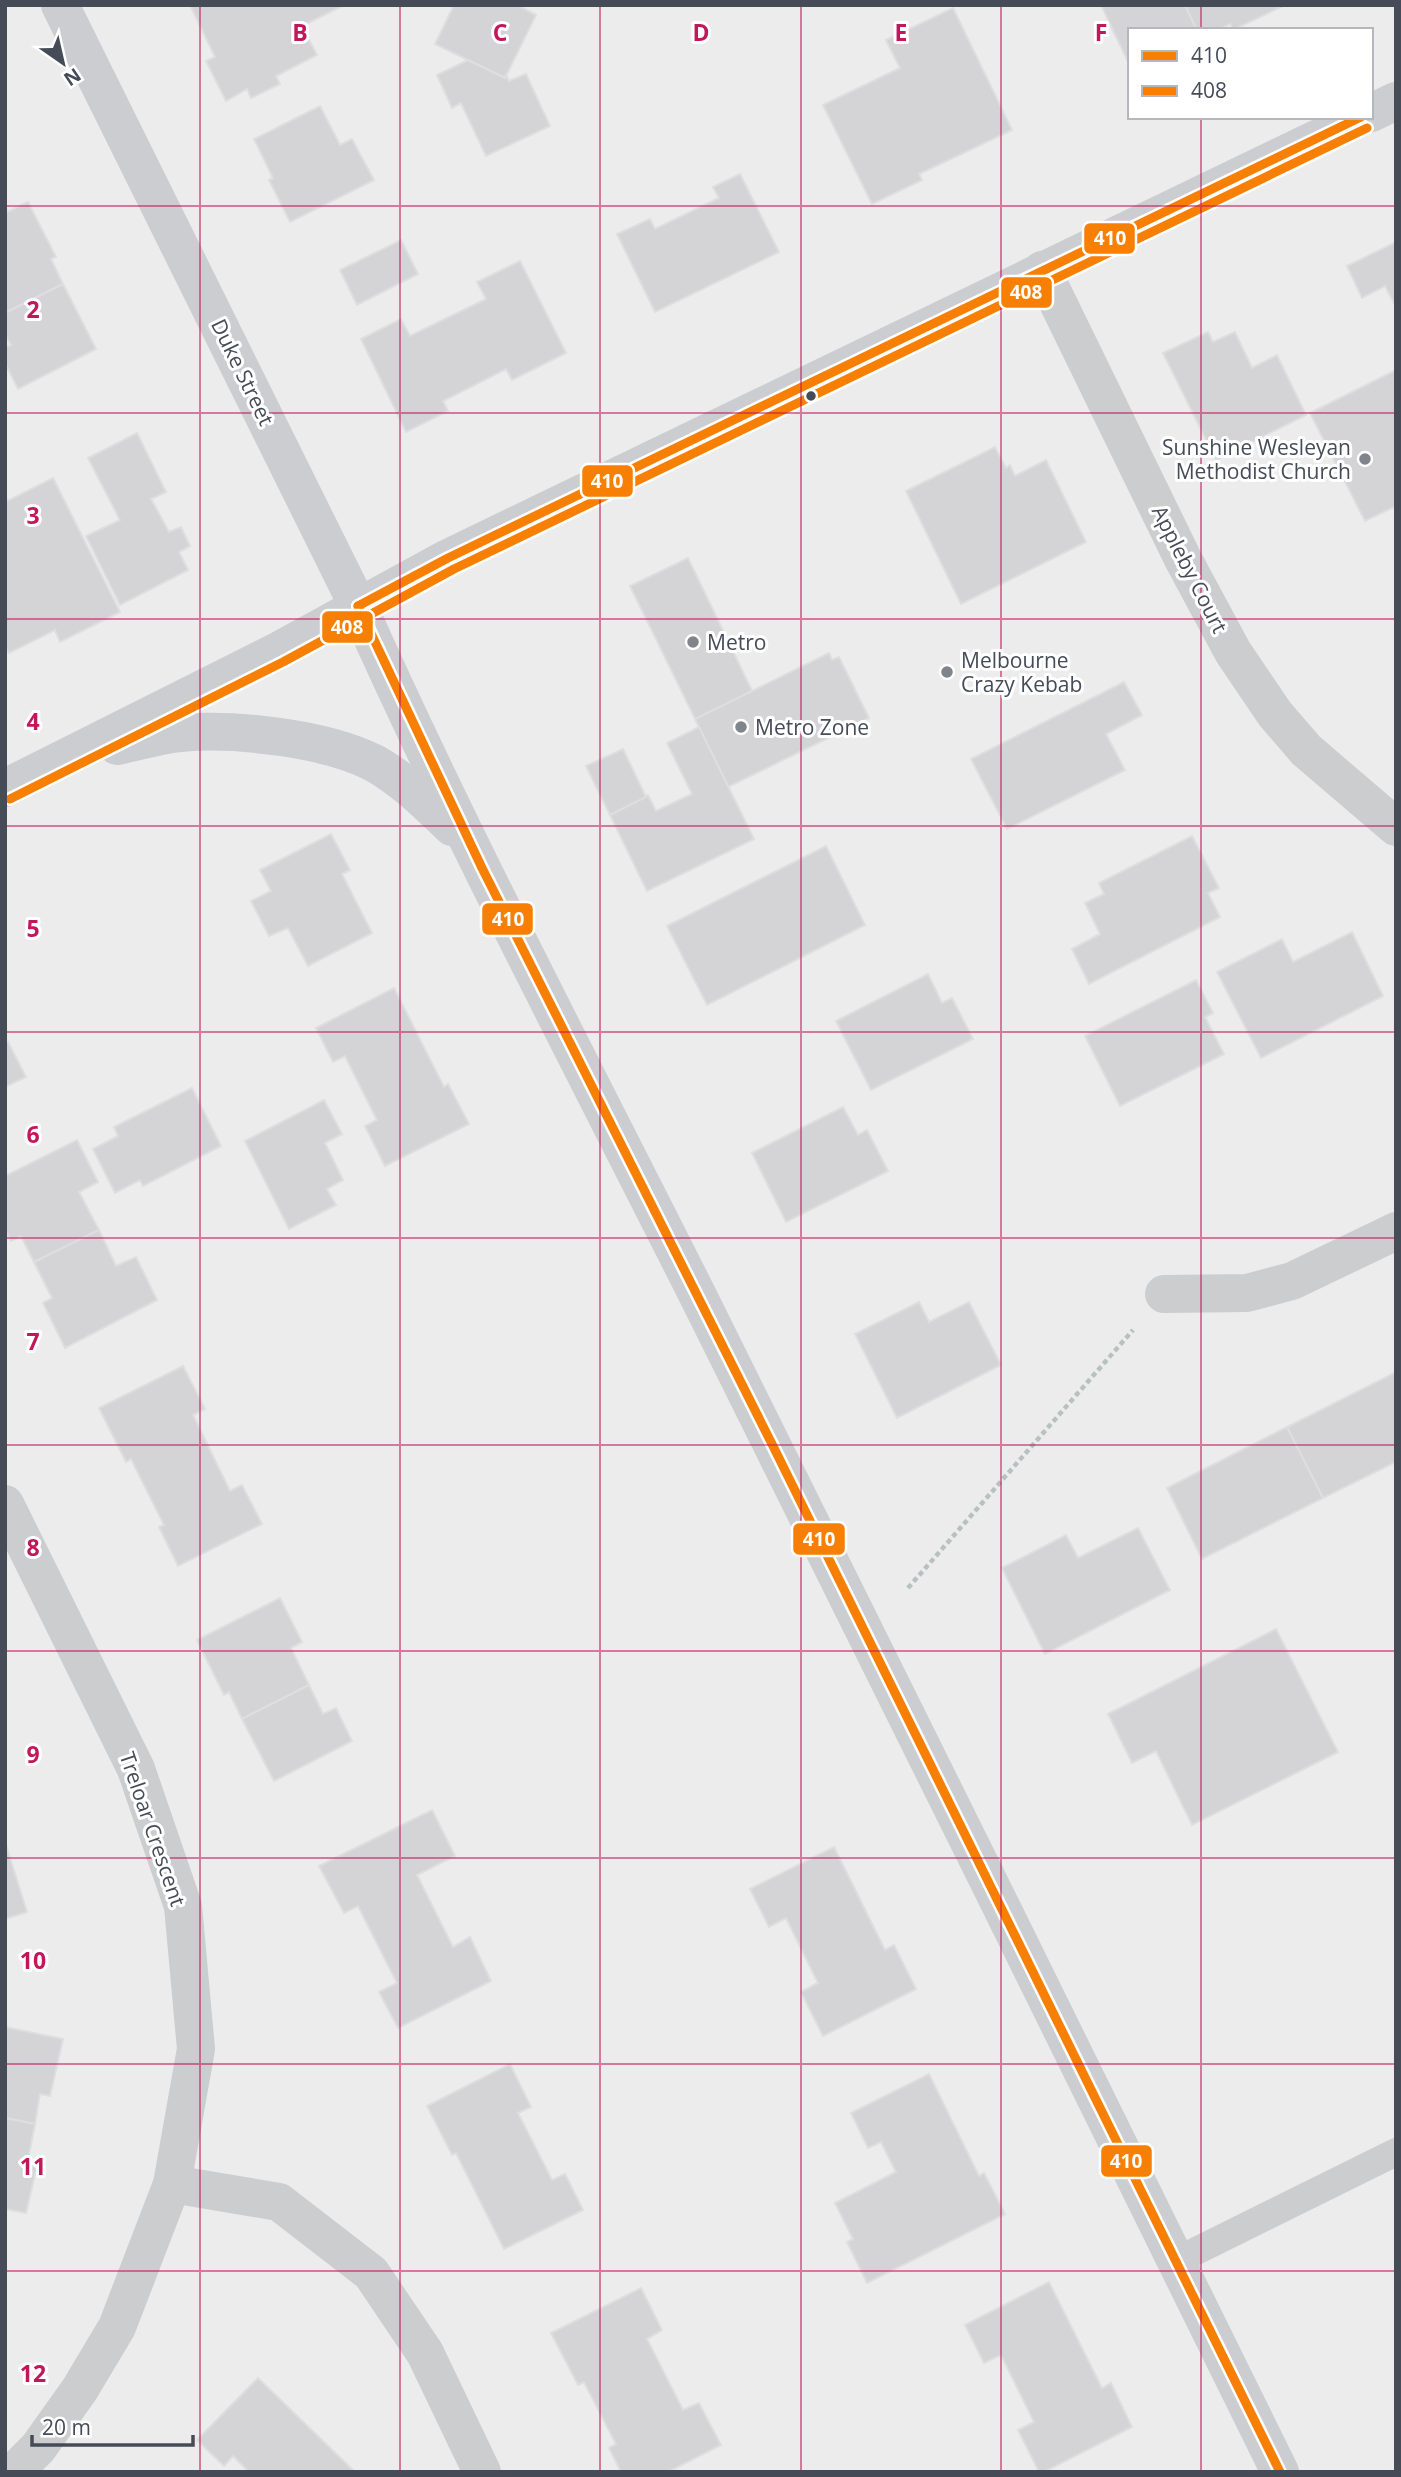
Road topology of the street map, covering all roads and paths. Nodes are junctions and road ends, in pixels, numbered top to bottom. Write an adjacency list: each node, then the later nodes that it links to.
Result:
1 (60, 5): 6 (street, Duke Street)
2 (1396, 101): 3 (street)
3 (1373, 112)
4 (1358, 119): 5 (street)
5 (1042, 270): 6 (street); 9 (street, Appleby Court)
6 (358, 606): 7 (street); 10 (street, Duke Street)
7 (68, 756): 8 (street); 10 (street)
8 (5, 788)
9 (1396, 827)
10 (469, 843): 17 (street, Duke Street)
11 (1396, 1231): 12 (street)
12 (1164, 1294): 14 (path)
13 (5, 1504): 16 (street, Treloar Crescent)
14 (908, 1588)
15 (1396, 2152): 17 (lane)
16 (172, 2184): 18 (street, Treloar Crescent); 19 (street)
17 (1176, 2261): 20 (street, Duke Street)
18 (14, 2472)
19 (482, 2472)
20 (1280, 2472)

